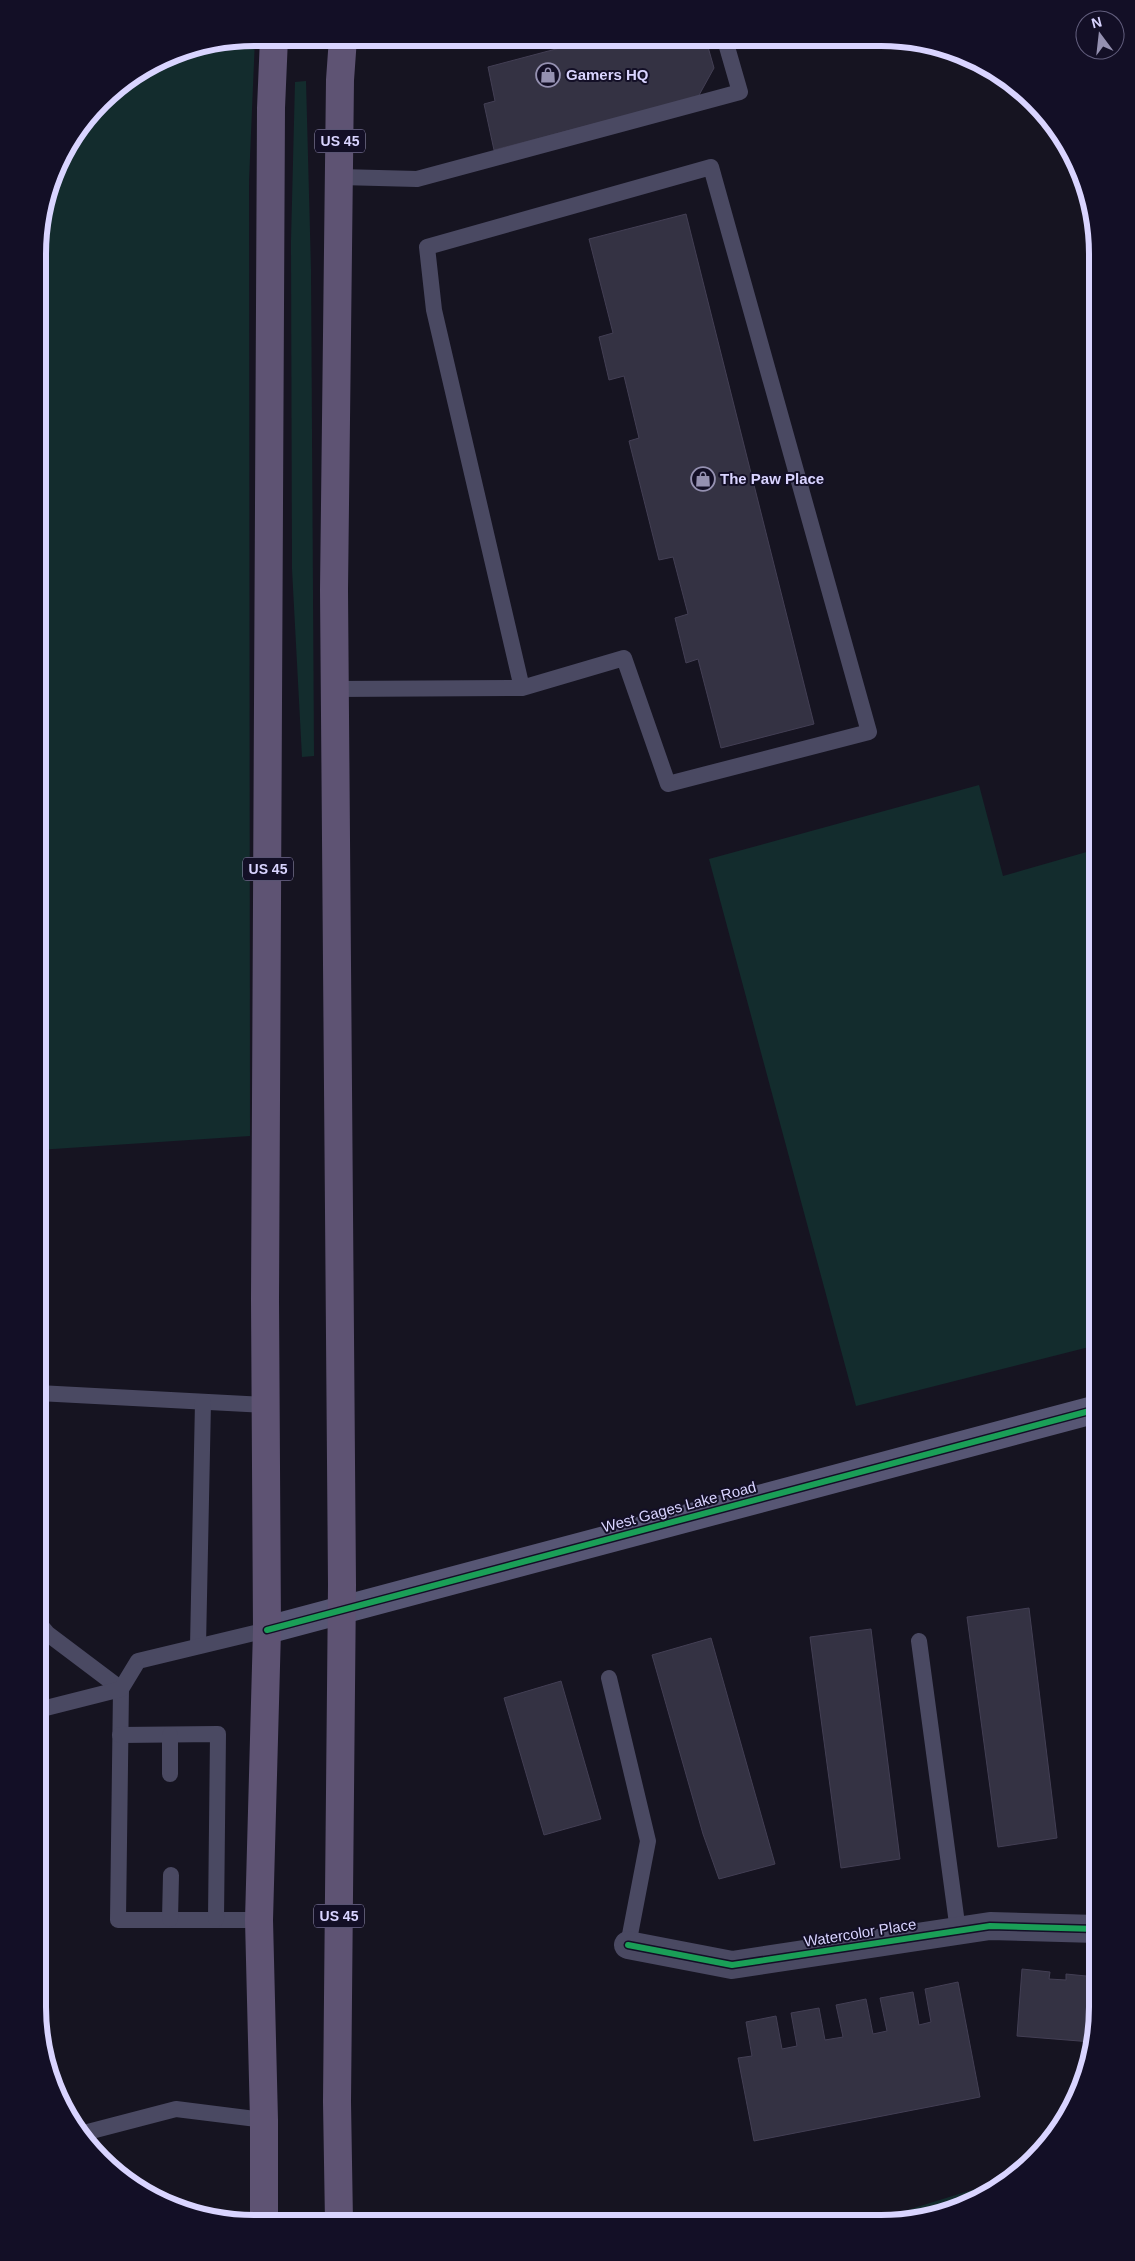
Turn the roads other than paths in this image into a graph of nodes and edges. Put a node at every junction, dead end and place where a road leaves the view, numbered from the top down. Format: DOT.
graph roads {
  1 [pos="274,46"];
  2 [pos="343,46"];
  3 [pos="727,46"];
  4 [pos="340,177"];
  5 [pos="522,688"];
  6 [pos="335,689"];
  7 [pos="46,1393"];
  8 [pos="203,1402"];
  9 [pos="266,1405"];
  10 [pos="1089,1412"];
  11 [pos="341,1611"];
  12 [pos="267,1630"];
  13 [pos="46,1632"];
  14 [pos="919,1641"];
  15 [pos="198,1646"];
  16 [pos="609,1678"];
  17 [pos="120,1689"];
  18 [pos="46,1708"];
  19 [pos="120,1735"];
  20 [pos="170,1735"];
  21 [pos="170,1774"];
  22 [pos="171,1875"];
  23 [pos="170,1919"];
  24 [pos="216,1919"];
  25 [pos="259,1920"];
  26 [pos="1089,1929"];
  27 [pos="958,1931"];
  28 [pos="628,1944"];
  29 [pos="264,2120"];
  30 [pos="88,2132"];
  31 [pos="264,2215"];
  32 [pos="339,2215"];
  1 -- 9 [label="main road, US 45"];
  2 -- 4 [label="main road, US 45"];
  3 -- 4 [label="lane"];
  4 -- 6 [label="main road, US 45"];
  5 -- 5 [label="lane"];
  5 -- 6 [label="lane"];
  6 -- 11 [label="main road, US 45"];
  7 -- 8 [label="lane"];
  8 -- 9 [label="lane"];
  8 -- 15 [label="lane"];
  9 -- 12 [label="main road, US 45"];
  10 -- 11 [label="street, West Gages Lake Road"];
  11 -- 12 [label="street, West Gages Lake Road"];
  11 -- 32 [label="main road, US 45"];
  12 -- 15 [label="lane"];
  12 -- 25 [label="main road, US 45"];
  13 -- 17 [label="lane"];
  14 -- 27 [label="lane"];
  15 -- 17 [label="lane"];
  16 -- 28 [label="lane, Watercolor Place"];
  17 -- 18 [label="lane"];
  17 -- 19 [label="lane"];
  19 -- 20 [label="lane"];
  19 -- 23 [label="lane"];
  20 -- 21 [label="lane"];
  20 -- 24 [label="lane"];
  22 -- 23 [label="lane"];
  23 -- 24 [label="lane"];
  24 -- 25 [label="lane"];
  25 -- 29 [label="main road, US 45"];
  26 -- 27 [label="street, Watercolor Place"];
  27 -- 28 [label="street, Watercolor Place"];
  29 -- 30 [label="lane"];
  29 -- 31 [label="main road, US 45"];
}
